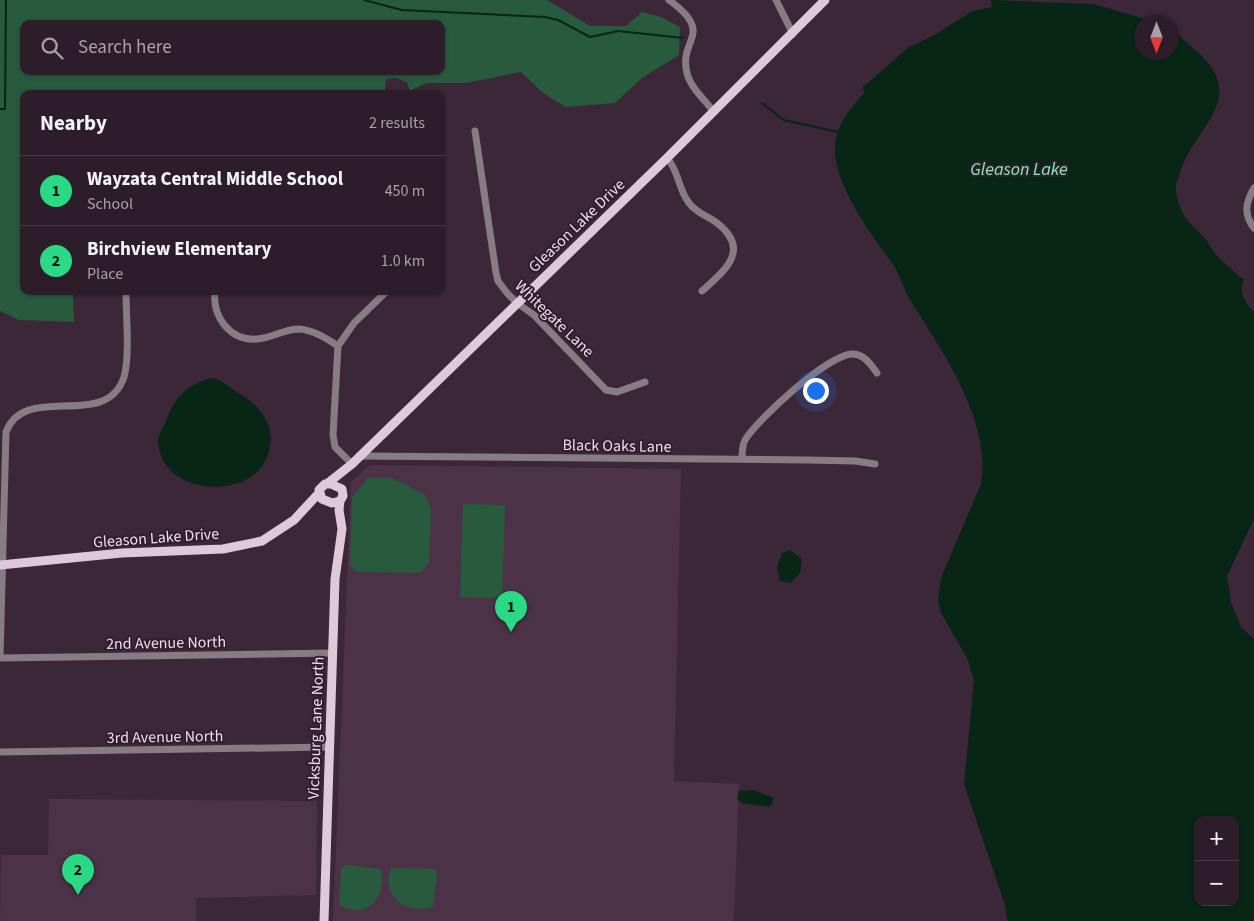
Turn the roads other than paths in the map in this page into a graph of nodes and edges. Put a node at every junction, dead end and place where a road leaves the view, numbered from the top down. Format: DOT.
graph roads {
  1 [pos="669,0"];
  2 [pos="776,0"];
  3 [pos="825,0"];
  4 [pos="793,34"];
  5 [pos="714,112"];
  6 [pos="475,131"];
  7 [pos="666,158"];
  8 [pos="1254,188"];
  9 [pos="1254,228"];
  10 [pos="702,291"];
  11 [pos="126,295"];
  12 [pos="214,295"];
  13 [pos="382,295"];
  14 [pos="517,303"];
  15 [pos="338,346"];
  16 [pos="877,373"];
  17 [pos="645,382"];
  18 [pos="3,430"];
  19 [pos="359,456"];
  20 [pos="742,459"];
  21 [pos="875,464"];
  22 [pos="349,466"];
  23 [pos="328,483"];
  24 [pos="340,487"];
  25 [pos="320,496"];
  26 [pos="336,502"];
  27 [pos="1,565"];
  28 [pos="333,653"];
  29 [pos="0,658"];
  30 [pos="330,748"];
  31 [pos="0,752"];
  32 [pos="324,921"];
  1 -- 5 [label="street"];
  2 -- 4 [label="street"];
  3 -- 4 [label="main road, Gleason Lake Drive"];
  4 -- 5 [label="main road, Gleason Lake Drive"];
  5 -- 7 [label="main road, Gleason Lake Drive"];
  6 -- 14 [label="street, Whitegate Lane"];
  7 -- 10 [label="street"];
  7 -- 14 [label="main road, Gleason Lake Drive"];
  8 -- 9 [label="street"];
  11 -- 18 [label="street"];
  12 -- 15 [label="street"];
  13 -- 15 [label="street"];
  14 -- 17 [label="street, Whitegate Lane"];
  14 -- 19 [label="main road, Gleason Lake Drive"];
  15 -- 22 [label="street"];
  16 -- 20 [label="street"];
  18 -- 27 [label="street"];
  19 -- 20 [label="street, Black Oaks Lane"];
  19 -- 22 [label="main road, Gleason Lake Drive"];
  20 -- 21 [label="street, Black Oaks Lane"];
  22 -- 23 [label="main road, Gleason Lake Drive"];
  22 -- 24 [label="main road, Gleason Lake Drive"];
  23 -- 24 [label="main road"];
  23 -- 25 [label="main road"];
  24 -- 26 [label="main road"];
  25 -- 26 [label="main road"];
  25 -- 27 [label="main road, Gleason Lake Drive"];
  26 -- 28 [label="main road, Vicksburg Lane North"];
  27 -- 29 [label="street"];
  28 -- 29 [label="street, 2nd Avenue North"];
  28 -- 30 [label="main road, Vicksburg Lane North"];
  30 -- 31 [label="street, 3rd Avenue North"];
  30 -- 32 [label="main road, Vicksburg Lane North"];
}
